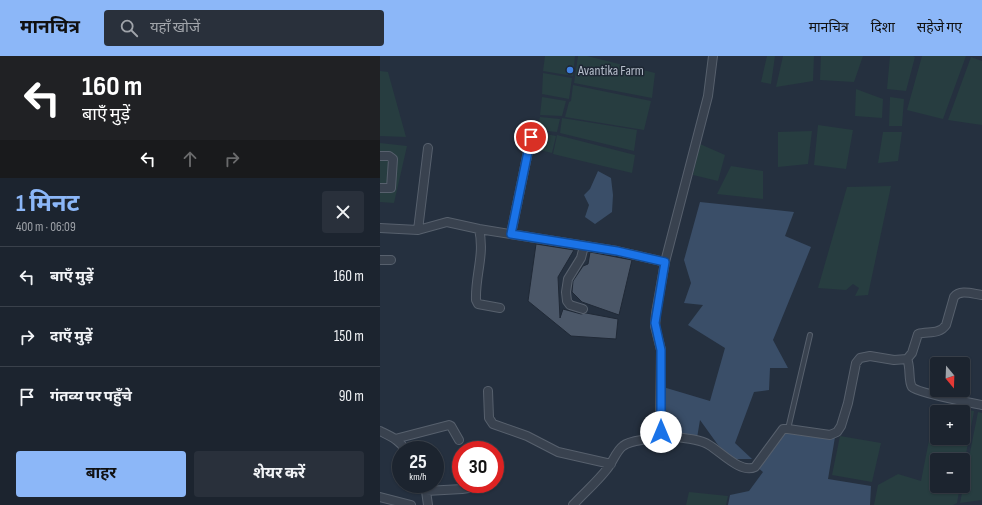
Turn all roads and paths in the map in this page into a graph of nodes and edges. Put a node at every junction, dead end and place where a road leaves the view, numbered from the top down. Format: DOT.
graph roads {
  1 [pos="713,56"];
  2 [pos="531,137"];
  3 [pos="428,148"];
  4 [pos="380,156"];
  5 [pos="380,188"];
  6 [pos="380,228"];
  7 [pos="479,229"];
  8 [pos="418,230"];
  9 [pos="511,234"];
  10 [pos="584,246"];
  11 [pos="380,260"];
  12 [pos="392,260"];
  13 [pos="665,262"];
  14 [pos="982,295"];
  15 [pos="500,308"];
  16 [pos="584,309"];
  17 [pos="810,334"];
  18 [pos="907,359"];
  19 [pos="488,390"];
  20 [pos="982,405"];
  21 [pos="788,429"];
  22 [pos="380,431"];
  23 [pos="659,435"];
  24 [pos="395,439"];
  25 [pos="458,440"];
  26 [pos="397,441"];
  27 [pos="611,464"];
  28 [pos="426,493"];
  29 [pos="380,496"];
  30 [pos="411,505"];
  31 [pos="428,505"];
  32 [pos="573,505"];
  1 -- 13 [label="street"];
  2 -- 9 [label="street"];
  3 -- 8 [label="street"];
  4 -- 5 [label="street"];
  6 -- 8 [label="street"];
  7 -- 8 [label="street"];
  7 -- 9 [label="street"];
  7 -- 15 [label="street"];
  9 -- 10 [label="street"];
  10 -- 13 [label="street"];
  10 -- 16 [label="street"];
  11 -- 12 [label="street"];
  13 -- 23 [label="street"];
  14 -- 18 [label="street"];
  17 -- 21 [label="lane"];
  18 -- 20 [label="street"];
  18 -- 21 [label="street"];
  19 -- 27 [label="street"];
  21 -- 23 [label="street"];
  22 -- 24 [label="street"];
  23 -- 27 [label="street"];
  24 -- 25 [label="street"];
  24 -- 26 [label="street"];
  27 -- 32 [label="street"];
  28 -- 31 [label="street"];
  29 -- 30 [label="street"];
}
